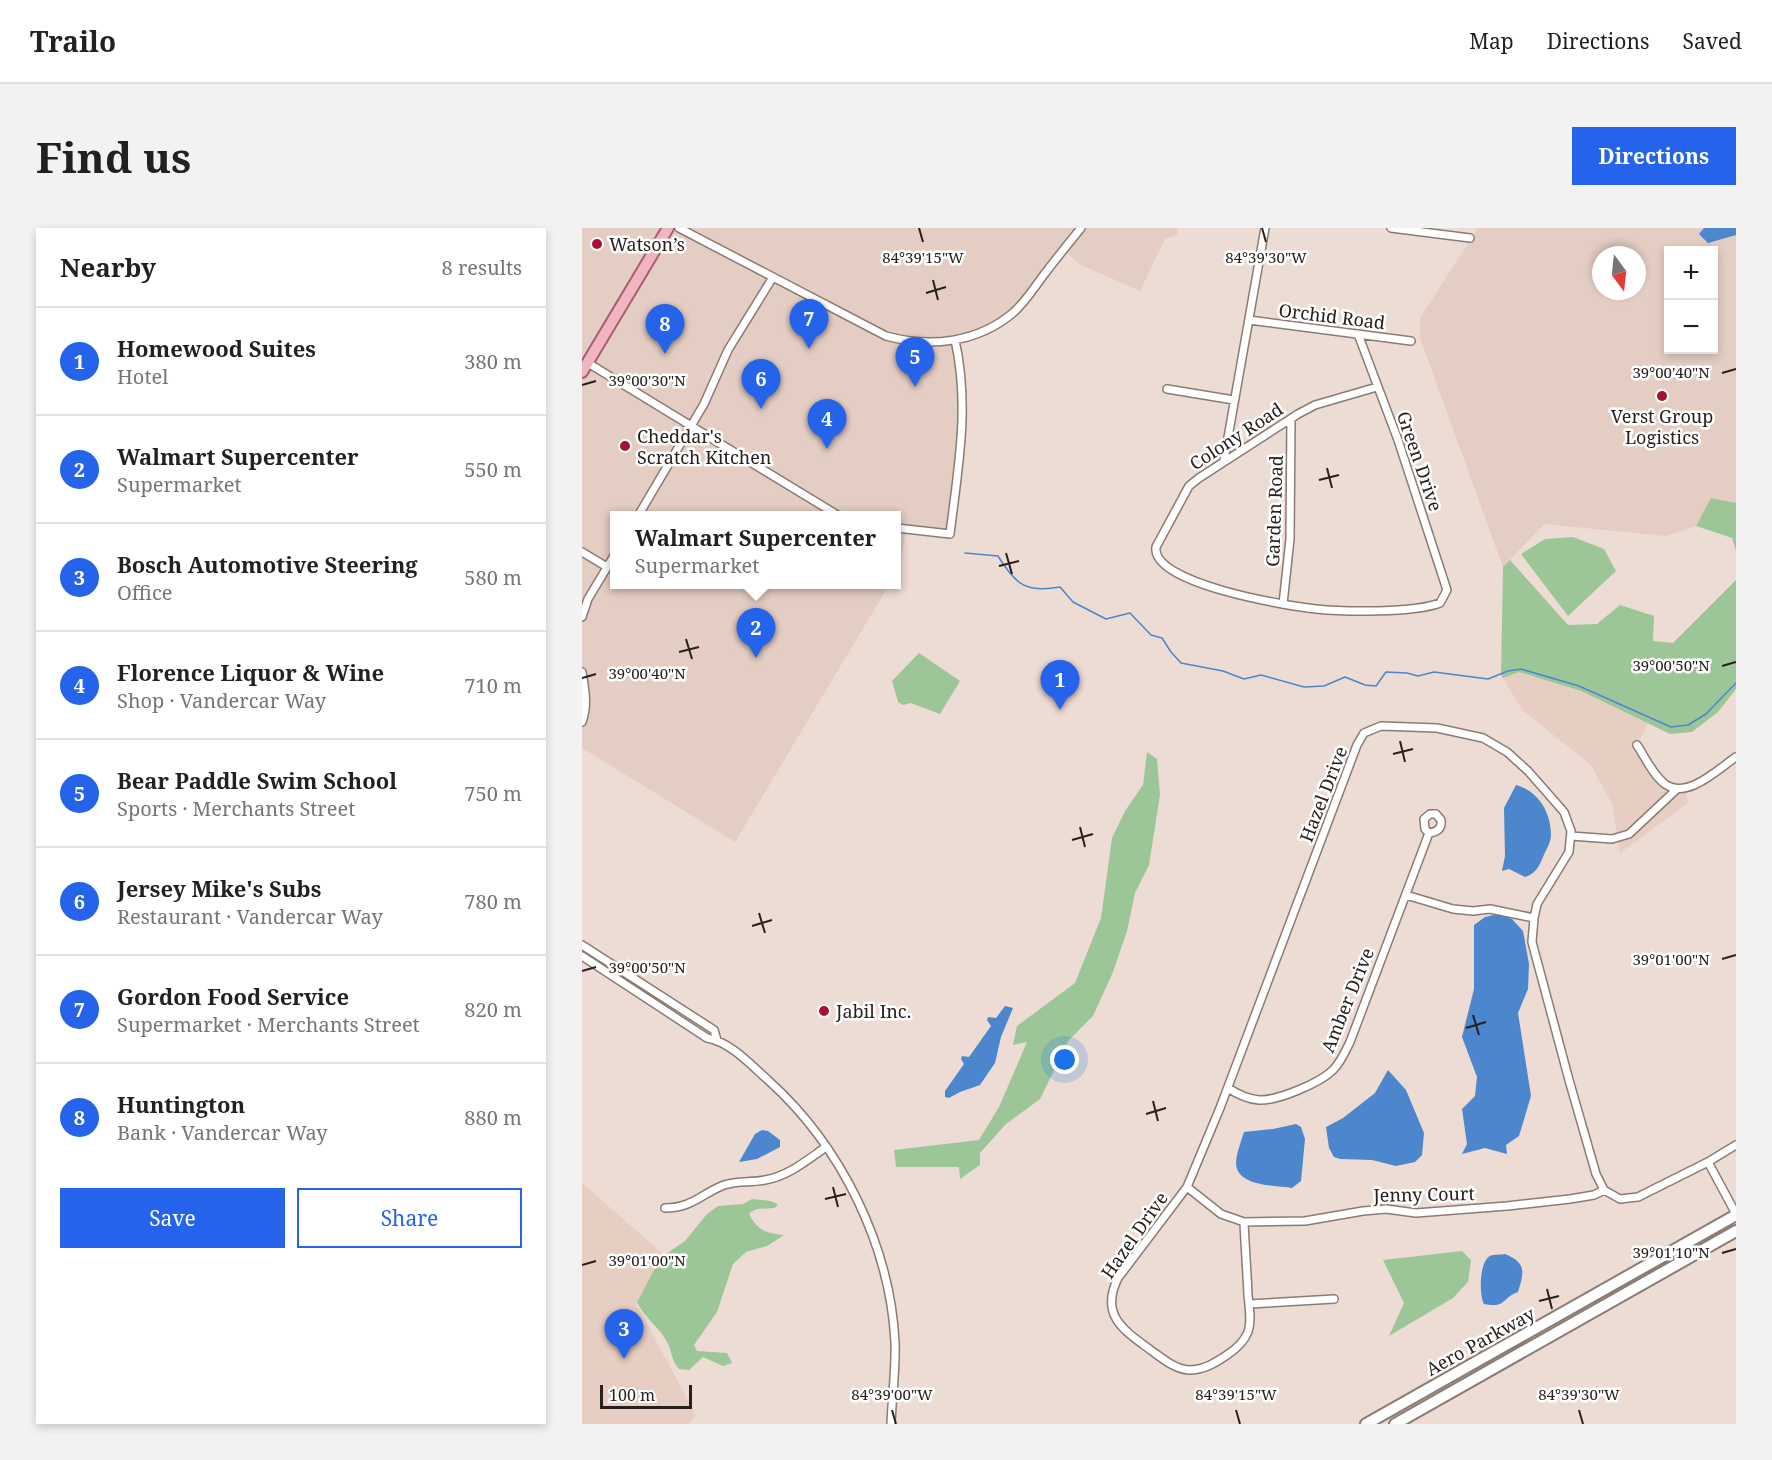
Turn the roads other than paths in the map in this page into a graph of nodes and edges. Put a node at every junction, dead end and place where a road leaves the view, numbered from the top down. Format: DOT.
graph roads {
  1 [pos="668,228"];
  2 [pos="679,228"];
  3 [pos="1081,228"];
  4 [pos="1265,228"];
  5 [pos="1391,228"];
  6 [pos="1470,238"];
  7 [pos="773,277"];
  8 [pos="1249,320"];
  9 [pos="1358,334"];
  10 [pos="955,340"];
  11 [pos="1411,341"];
  12 [pos="585,368"];
  13 [pos="1377,387"];
  14 [pos="1167,388"];
  15 [pos="1234,400"];
  16 [pos="1291,419"];
  17 [pos="691,426"];
  18 [pos="1224,460"];
  19 [pos="641,511"];
  20 [pos="831,511"];
  21 [pos="901,528"];
  22 [pos="582,552"];
  23 [pos="610,562"];
  24 [pos="607,567"];
  25 [pos="1283,604"];
  26 [pos="582,617"];
  27 [pos="582,672"];
  28 [pos="583,690"];
  29 [pos="582,722"];
  30 [pos="1637,745"];
  31 [pos="1736,757"];
  32 [pos="1677,789"];
  33 [pos="1429,833"];
  34 [pos="1571,836"];
  35 [pos="1406,895"];
  36 [pos="1534,918"];
  37 [pos="582,945"];
  38 [pos="582,956"];
  39 [pos="717,1040"];
  40 [pos="1228,1088"];
  41 [pos="1736,1145"];
  42 [pos="826,1147"];
  43 [pos="1708,1162"];
  44 [pos="1186,1187"];
  45 [pos="1604,1190"];
  46 [pos="665,1208"];
  47 [pos="1736,1215"];
  48 [pos="1244,1222"];
  49 [pos="1736,1231"];
  50 [pos="1334,1299"];
  51 [pos="1249,1304"];
  52 [pos="891,1424"];
  53 [pos="1366,1424"];
  54 [pos="1395,1424"];
  1 -- 12 [label="main road"];
  2 -- 7 [label="street"];
  3 -- 10 [label="street"];
  4 -- 8 [label="street"];
  5 -- 6 [label="street"];
  7 -- 10 [label="street"];
  7 -- 17 [label="street"];
  8 -- 9 [label="street, Orchid Road"];
  8 -- 15 [label="street"];
  9 -- 11 [label="street, Orchid Road"];
  9 -- 13 [label="street, Green Drive"];
  10 -- 21 [label="street"];
  12 -- 17 [label="street"];
  13 -- 16 [label="street, Colony Road"];
  13 -- 25 [label="street, Green Drive"];
  14 -- 15 [label="street"];
  15 -- 18 [label="street"];
  16 -- 18 [label="street, Colony Road"];
  16 -- 25 [label="street, Garden Road"];
  17 -- 19 [label="street"];
  17 -- 20 [label="street"];
  18 -- 25 [label="street, Colony Road"];
  22 -- 24 [label="street"];
  23 -- 24 [label="street"];
  24 -- 26 [label="street"];
  27 -- 28 [label="street"];
  28 -- 29 [label="street"];
  30 -- 32 [label="street"];
  31 -- 32 [label="street"];
  32 -- 34 [label="street"];
  33 -- 35 [label="street, Amber Drive"];
  34 -- 36 [label="street"];
  34 -- 40 [label="street, Hazel Drive"];
  35 -- 36 [label="street"];
  35 -- 40 [label="street, Amber Drive"];
  36 -- 45 [label="street"];
  37 -- 39 [label="street"];
  38 -- 39 [label="street"];
  39 -- 42 [label="street"];
  40 -- 44 [label="street, Hazel Drive"];
  41 -- 43 [label="street"];
  42 -- 46 [label="street"];
  42 -- 52 [label="street"];
  43 -- 45 [label="street"];
  43 -- 47 [label="street"];
  44 -- 48 [label="street, Hazel Drive"];
  44 -- 51 [label="street, Hazel Drive"];
  45 -- 48 [label="street, Jenny Court"];
  47 -- 53 [label="main road, Aero Parkway"];
  48 -- 51 [label="street, Hazel Drive"];
  49 -- 54 [label="main road, Aero Parkway"];
  50 -- 51 [label="street"];
}
